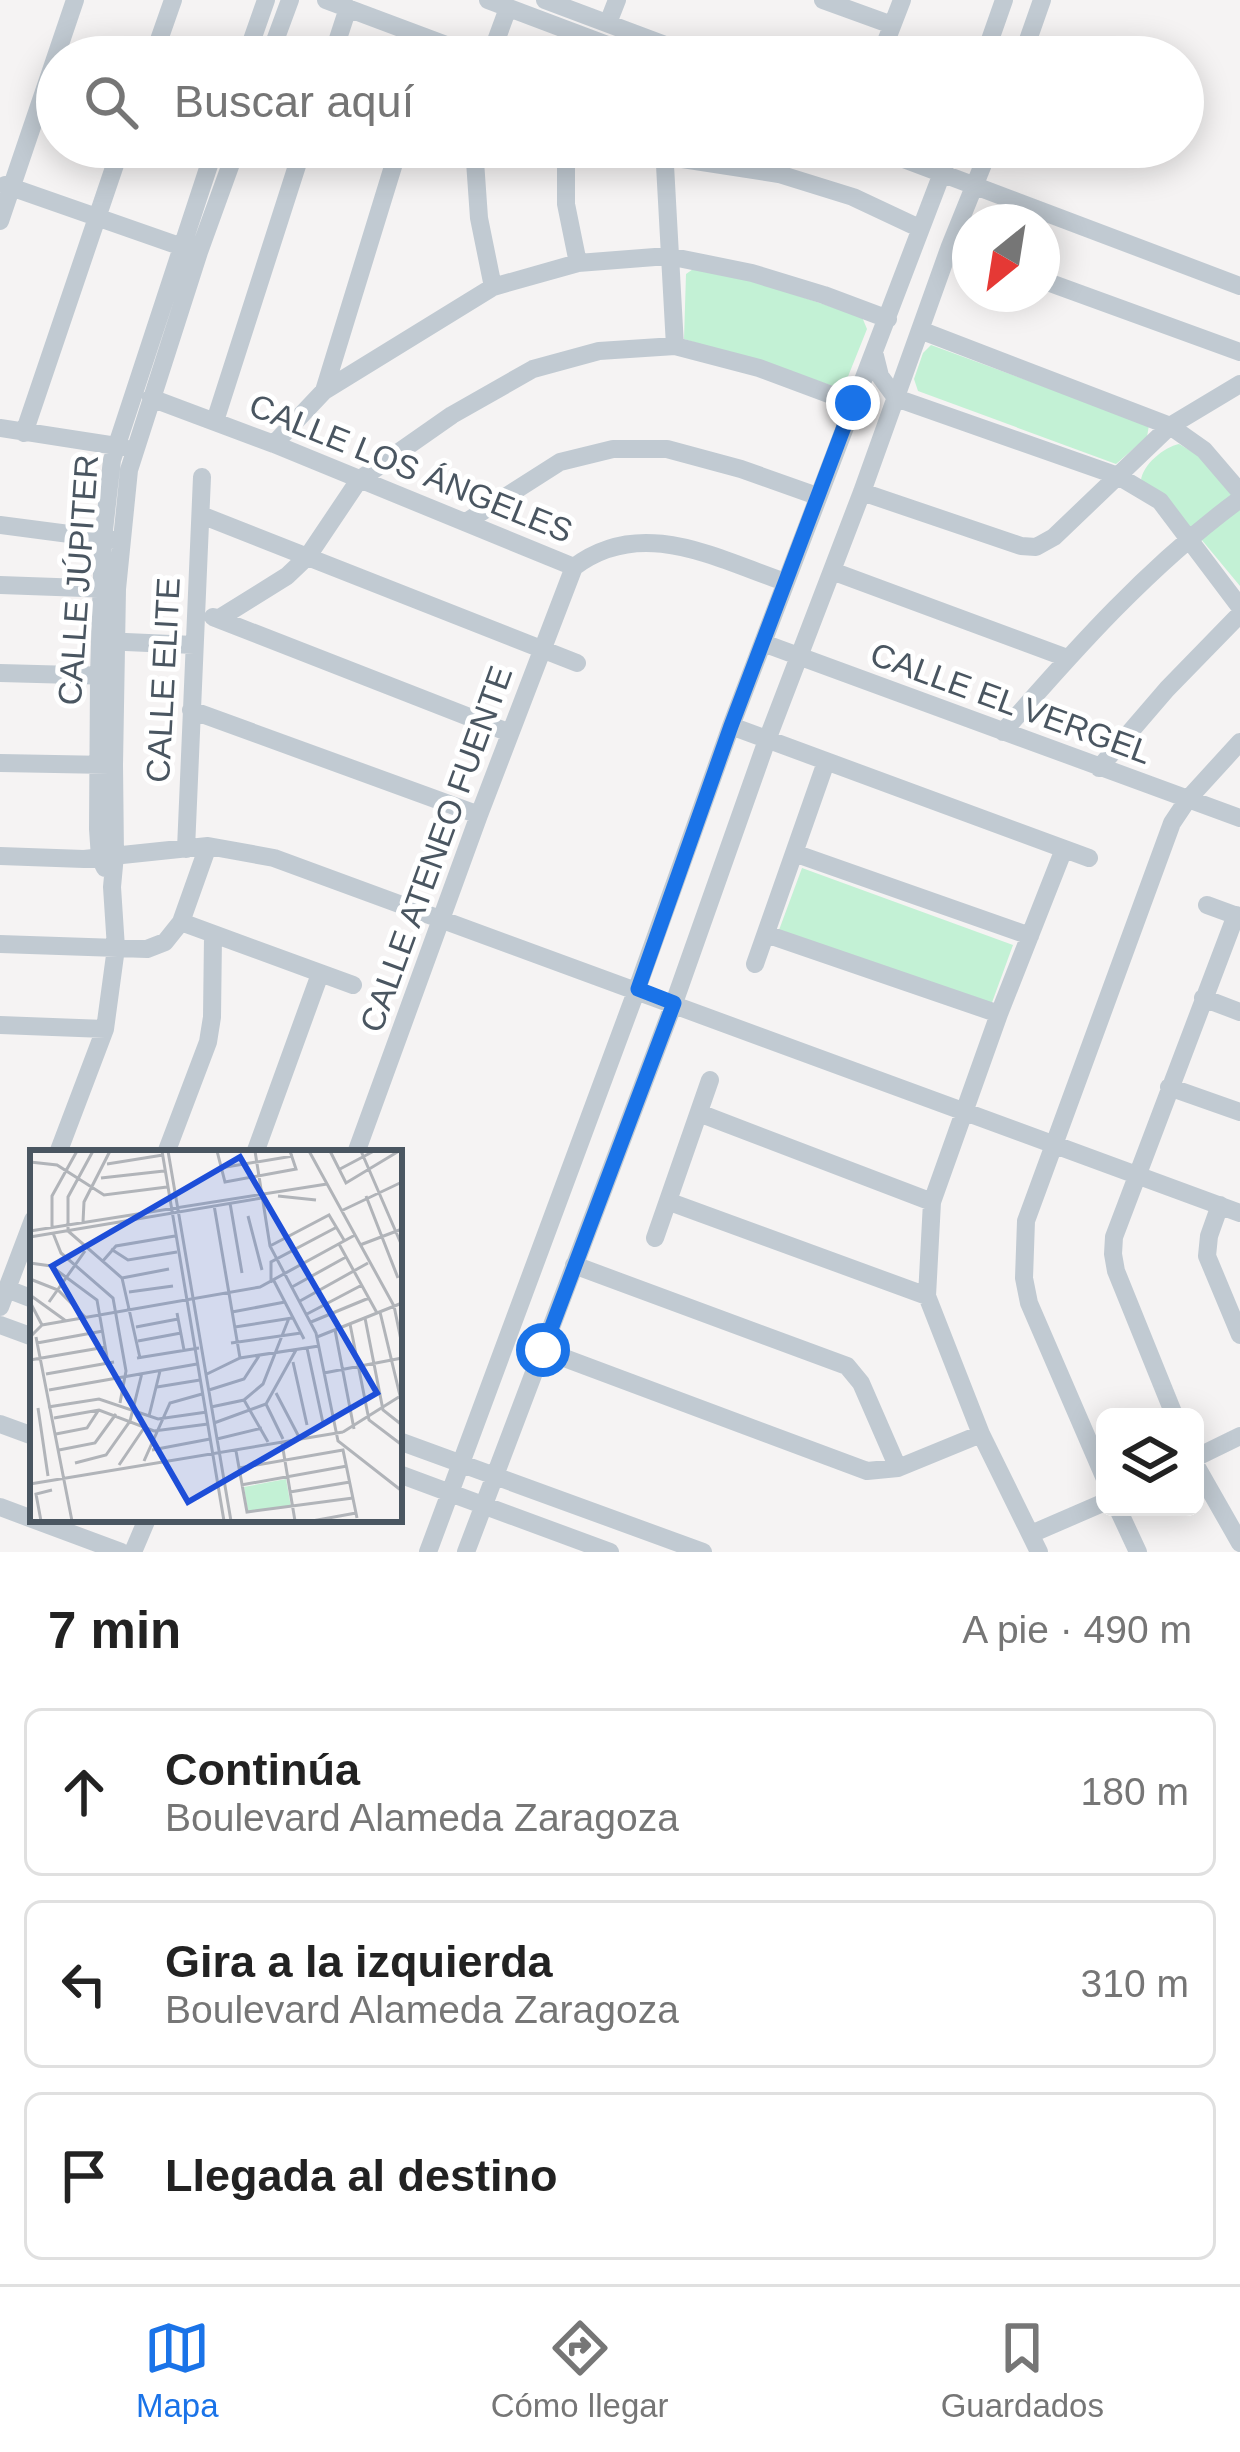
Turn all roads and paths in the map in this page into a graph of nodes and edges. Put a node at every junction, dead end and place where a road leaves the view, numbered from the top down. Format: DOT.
graph roads {
  1 [pos="75,0"];
  2 [pos="172,0"];
  3 [pos="266,0"];
  4 [pos="290,0"];
  5 [pos="326,0"];
  6 [pos="488,0"];
  7 [pos="545,0"];
  8 [pos="617,0"];
  9 [pos="823,0"];
  10 [pos="902,0"];
  11 [pos="1004,0"];
  12 [pos="1042,0"];
  13 [pos="348,8"];
  14 [pos="508,8"];
  15 [pos="608,23"];
  16 [pos="892,26"];
  17 [pos="62,36"];
  18 [pos="160,36"];
  19 [pos="253,36"];
  20 [pos="277,36"];
  21 [pos="339,36"];
  22 [pos="405,36"];
  23 [pos="498,36"];
  24 [pos="565,36"];
  25 [pos="642,36"];
  26 [pos="888,36"];
  27 [pos="991,36"];
  28 [pos="1029,36"];
  29 [pos="36,105"];
  30 [pos="115,168"];
  31 [pos="210,168"];
  32 [pos="227,168"];
  33 [pos="296,168"];
  34 [pos="393,168"];
  35 [pos="475,168"];
  36 [pos="566,168"];
  37 [pos="665,168"];
  38 [pos="748,168"];
  39 [pos="926,168"];
  40 [pos="943,168"];
  41 [pos="962,168"];
  42 [pos="983,168"];
  43 [pos="941,174"];
  44 [pos="6,185"];
  45 [pos="976,188"];
  46 [pos="97,218"];
  47 [pos="0,221"];
  48 [pos="919,228"];
  49 [pos="950,246"];
  50 [pos="190,249"];
  51 [pos="668,256"];
  52 [pos="578,263"];
  53 [pos="493,286"];
  54 [pos="1240,286"];
  55 [pos="1060,287"];
  56 [pos="888,319"];
  57 [pos="920,330"];
  58 [pos="675,346"];
  59 [pos="874,352"];
  60 [pos="1240,352"];
  61 [pos="1240,384"];
  62 [pos="324,391"];
  63 [pos="151,398"];
  64 [pos="896,398"];
  65 [pos="853,403"];
  66 [pos="215,421"];
  67 [pos="1170,426"];
  68 [pos="0,428"];
  69 [pos="24,433"];
  70 [pos="274,444"];
  71 [pos="125,447"];
  72 [pos="1118,476"];
  73 [pos="202,477"];
  74 [pos="359,480"];
  75 [pos="862,492"];
  76 [pos="1240,495"];
  77 [pos="818,496"];
  78 [pos="201,515"];
  79 [pos="466,522"];
  80 [pos="0,525"];
  81 [pos="1188,537"];
  82 [pos="112,540"];
  83 [pos="308,556"];
  84 [pos="574,567"];
  85 [pos="832,571"];
  86 [pos="784,582"];
  87 [pos="0,585"];
  88 [pos="109,589"];
  89 [pos="1240,611"];
  90 [pos="196,612"];
  91 [pos="218,619"];
  92 [pos="108,641"];
  93 [pos="763,643"];
  94 [pos="194,646"];
  95 [pos="542,651"];
  96 [pos="799,656"];
  97 [pos="1067,658"];
  98 [pos="577,663"];
  99 [pos="0,674"];
  100 [pos="107,676"];
  101 [pos="191,710"];
  102 [pos="731,726"];
  103 [pos="1003,732"];
  104 [pos="510,734"];
  105 [pos="767,740"];
  106 [pos="1240,742"];
  107 [pos="826,762"];
  108 [pos="0,763"];
  109 [pos="106,766"];
  110 [pos="1099,768"];
  111 [pos="1188,800"];
  112 [pos="479,815"];
  113 [pos="1240,818"];
  114 [pos="208,847"];
  115 [pos="186,849"];
  116 [pos="1064,849"];
  117 [pos="794,853"];
  118 [pos="0,856"];
  119 [pos="108,856"];
  120 [pos="1089,858"];
  121 [pos="1207,905"];
  122 [pos="1238,916"];
  123 [pos="441,918"];
  124 [pos="181,922"];
  125 [pos="766,934"];
  126 [pos="213,936"];
  127 [pos="1030,936"];
  128 [pos="0,944"];
  129 [pos="116,948"];
  130 [pos="755,964"];
  131 [pos="320,974"];
  132 [pos="353,985"];
  133 [pos="638,989"];
  134 [pos="1203,998"];
  135 [pos="674,1003"];
  136 [pos="1240,1012"];
  137 [pos="999,1014"];
  138 [pos="0,1025"];
  139 [pos="105,1030"];
  140 [pos="710,1080"];
  141 [pos="1169,1087"];
  142 [pos="966,1111"];
  143 [pos="1240,1112"];
  144 [pos="699,1113"];
  145 [pos="1055,1144"];
  146 [pos="59,1150"];
  147 [pos="167,1150"];
  148 [pos="256,1150"];
  149 [pos="357,1150"];
  150 [pos="1137,1174"];
  151 [pos="670,1202"];
  152 [pos="932,1202"];
  153 [pos="1220,1205"];
  154 [pos="1240,1213"];
  155 [pos="30,1228"];
  156 [pos="655,1238"];
  157 [pos="574,1265"];
  158 [pos="927,1296"];
  159 [pos="3,1298"];
  160 [pos="0,1325"];
  161 [pos="1240,1335"];
  162 [pos="30,1336"];
  163 [pos="543,1350"];
  164 [pos="1171,1408"];
  165 [pos="0,1424"];
  166 [pos="981,1434"];
  167 [pos="30,1435"];
  168 [pos="1240,1436"];
  169 [pos="402,1442"];
  170 [pos="1204,1456"];
  171 [pos="1096,1458"];
  172 [pos="460,1464"];
  173 [pos="898,1468"];
  174 [pos="402,1475"];
  175 [pos="494,1476"];
  176 [pos="1204,1477"];
  177 [pos="450,1493"];
  178 [pos="483,1505"];
  179 [pos="0,1507"];
  180 [pos="1096,1507"];
  181 [pos="1121,1516"];
  182 [pos="30,1518"];
  183 [pos="40,1522"];
  184 [pos="146,1522"];
  185 [pos="1035,1543"];
  186 [pos="1240,1543"];
  187 [pos="121,1552"];
  188 [pos="134,1552"];
  189 [pos="428,1552"];
  190 [pos="466,1552"];
  191 [pos="610,1552"];
  192 [pos="703,1552"];
  193 [pos="1138,1552"];
  1 -- 17 [label="street"];
  2 -- 18 [label="street"];
  3 -- 19 [label="street"];
  4 -- 20 [label="street"];
  5 -- 13 [label="street"];
  6 -- 14 [label="street"];
  7 -- 15 [label="street"];
  8 -- 15 [label="street"];
  9 -- 16 [label="street"];
  10 -- 16 [label="street"];
  11 -- 27 [label="street"];
  12 -- 28 [label="street"];
  13 -- 21 [label="street"];
  13 -- 22 [label="street"];
  14 -- 23 [label="street"];
  14 -- 24 [label="street"];
  15 -- 25 [label="street"];
  16 -- 26 [label="street"];
  29 -- 44 [label="street"];
  30 -- 46 [label="street"];
  31 -- 50 [label="street, CALLE JÚPITER"];
  32 -- 50 [label="street, CALLE JÚPITER"];
  33 -- 66 [label="street"];
  34 -- 62 [label="street"];
  35 -- 53 [label="street"];
  36 -- 52 [label="street"];
  37 -- 51 [label="street"];
  38 -- 48 [label="street"];
  39 -- 43 [label="street"];
  40 -- 43 [label="street"];
  41 -- 45 [label="street"];
  42 -- 45 [label="street"];
  43 -- 45 [label="street"];
  43 -- 48 [label="street"];
  44 -- 46 [label="street"];
  44 -- 47 [label="street"];
  45 -- 49 [label="street"];
  45 -- 54 [label="street"];
  46 -- 50 [label="street"];
  46 -- 69 [label="street"];
  48 -- 56 [label="street"];
  49 -- 57 [label="street"];
  50 -- 63 [label="street, CALLE JÚPITER"];
  50 -- 71 [label="street, CALLE JÚPITER"];
  51 -- 52 [label="street"];
  51 -- 56 [label="street"];
  51 -- 58 [label="street"];
  52 -- 53 [label="street"];
  53 -- 62 [label="street"];
  55 -- 60 [label="street"];
  56 -- 59 [label="street"];
  57 -- 64 [label="street"];
  57 -- 67 [label="street"];
  58 -- 65 [label="street"];
  58 -- 74 [label="street"];
  59 -- 64 [label="street"];
  59 -- 65 [label="street"];
  61 -- 67 [label="street"];
  62 -- 70 [label="street"];
  63 -- 66 [label="street, CALLE LOS ÁNGELES"];
  63 -- 71 [label="street, CALLE JÚPITER"];
  64 -- 72 [label="street"];
  64 -- 75 [label="street"];
  65 -- 77 [label="street"];
  66 -- 70 [label="street, CALLE LOS ÁNGELES"];
  67 -- 72 [label="street"];
  67 -- 76 [label="street"];
  68 -- 69 [label="street"];
  69 -- 71 [label="street"];
  70 -- 74 [label="street, CALLE LOS ÁNGELES"];
  71 -- 82 [label="street, CALLE JÚPITER"];
  72 -- 75 [label="street"];
  72 -- 81 [label="street"];
  73 -- 78 [label="street, CALLE ELITE"];
  74 -- 79 [label="street, CALLE LOS ÁNGELES"];
  74 -- 83 [label="street"];
  75 -- 85 [label="street"];
  76 -- 81 [label="street"];
  77 -- 79 [label="street"];
  77 -- 86 [label="street"];
  78 -- 83 [label="street"];
  78 -- 90 [label="street, CALLE ELITE"];
  79 -- 84 [label="street, CALLE LOS ÁNGELES"];
  80 -- 82 [label="street"];
  81 -- 89 [label="street"];
  81 -- 97 [label="street"];
  82 -- 88 [label="street, CALLE JÚPITER"];
  83 -- 91 [label="street"];
  83 -- 95 [label="street"];
  84 -- 86 [label="street, CALLE LOS ÁNGELES"];
  84 -- 95 [label="street, CALLE ATENEO FUENTE"];
  85 -- 96 [label="street"];
  85 -- 97 [label="street"];
  86 -- 93 [label="street"];
  87 -- 88 [label="street"];
  88 -- 92 [label="street, CALLE JÚPITER"];
  89 -- 110 [label="street"];
  90 -- 91 [label="street"];
  90 -- 94 [label="street, CALLE ELITE"];
  91 -- 104 [label="street"];
  92 -- 94 [label="street"];
  92 -- 100 [label="street, CALLE JÚPITER"];
  93 -- 96 [label="street, CALLE EL VERGEL"];
  93 -- 102 [label="street"];
  94 -- 101 [label="street, CALLE ELITE"];
  95 -- 98 [label="street"];
  95 -- 104 [label="street, CALLE ATENEO FUENTE"];
  96 -- 103 [label="street, CALLE EL VERGEL"];
  96 -- 105 [label="street"];
  97 -- 103 [label="street"];
  99 -- 100 [label="street"];
  100 -- 109 [label="street, CALLE JÚPITER"];
  101 -- 112 [label="street"];
  101 -- 115 [label="street, CALLE ELITE"];
  102 -- 105 [label="street"];
  102 -- 133 [label="street"];
  103 -- 110 [label="street, CALLE EL VERGEL"];
  104 -- 112 [label="street, CALLE ATENEO FUENTE"];
  105 -- 107 [label="street"];
  105 -- 135 [label="street"];
  106 -- 111 [label="street"];
  107 -- 116 [label="street"];
  107 -- 117 [label="street"];
  108 -- 109 [label="street"];
  109 -- 119 [label="street, CALLE JÚPITER"];
  110 -- 111 [label="street, CALLE EL VERGEL"];
  111 -- 113 [label="street, CALLE EL VERGEL"];
  111 -- 145 [label="street"];
  112 -- 123 [label="street, CALLE ATENEO FUENTE"];
  114 -- 115 [label="street"];
  114 -- 123 [label="street"];
  114 -- 124 [label="street"];
  115 -- 119 [label="street"];
  116 -- 120 [label="street"];
  116 -- 127 [label="street"];
  117 -- 125 [label="street"];
  117 -- 127 [label="street"];
  118 -- 119 [label="street"];
  119 -- 129 [label="street, CALLE JÚPITER"];
  121 -- 122 [label="street"];
  122 -- 134 [label="street"];
  123 -- 133 [label="street"];
  123 -- 149 [label="street, CALLE ATENEO FUENTE"];
  124 -- 126 [label="street"];
  124 -- 129 [label="street"];
  125 -- 130 [label="street"];
  125 -- 137 [label="street"];
  126 -- 131 [label="street"];
  126 -- 147 [label="street"];
  127 -- 137 [label="street"];
  128 -- 129 [label="street"];
  129 -- 139 [label="street, CALLE JÚPITER"];
  131 -- 132 [label="street"];
  131 -- 148 [label="street"];
  133 -- 135 [label="street"];
  133 -- 172 [label="street"];
  134 -- 136 [label="street"];
  134 -- 141 [label="street"];
  135 -- 142 [label="street"];
  135 -- 157 [label="street"];
  137 -- 142 [label="street"];
  138 -- 139 [label="street"];
  139 -- 146 [label="street, CALLE JÚPITER"];
  140 -- 144 [label="street"];
  141 -- 143 [label="street"];
  141 -- 150 [label="street"];
  142 -- 145 [label="street"];
  142 -- 152 [label="street"];
  144 -- 151 [label="street"];
  144 -- 152 [label="street"];
  145 -- 150 [label="street"];
  145 -- 171 [label="street"];
  150 -- 153 [label="street"];
  150 -- 164 [label="street"];
  151 -- 156 [label="street"];
  151 -- 158 [label="street"];
  152 -- 158 [label="street"];
  153 -- 154 [label="street"];
  153 -- 161 [label="street"];
  155 -- 159 [label="street"];
  157 -- 163 [label="street"];
  157 -- 173 [label="street"];
  158 -- 166 [label="street"];
  160 -- 162 [label="street"];
  163 -- 173 [label="street"];
  163 -- 175 [label="street"];
  165 -- 167 [label="street"];
  166 -- 173 [label="street"];
  166 -- 185 [label="street"];
  168 -- 170 [label="street"];
  169 -- 172 [label="street"];
  172 -- 175 [label="street"];
  172 -- 177 [label="street"];
  174 -- 177 [label="street"];
  175 -- 178 [label="street"];
  175 -- 192 [label="street"];
  176 -- 186 [label="street"];
  177 -- 178 [label="street"];
  177 -- 189 [label="street"];
  178 -- 190 [label="street"];
  178 -- 191 [label="street"];
  179 -- 182 [label="street"];
  180 -- 185 [label="street"];
  181 -- 193 [label="street"];
  183 -- 187 [label="street"];
  184 -- 188 [label="street"];
}
